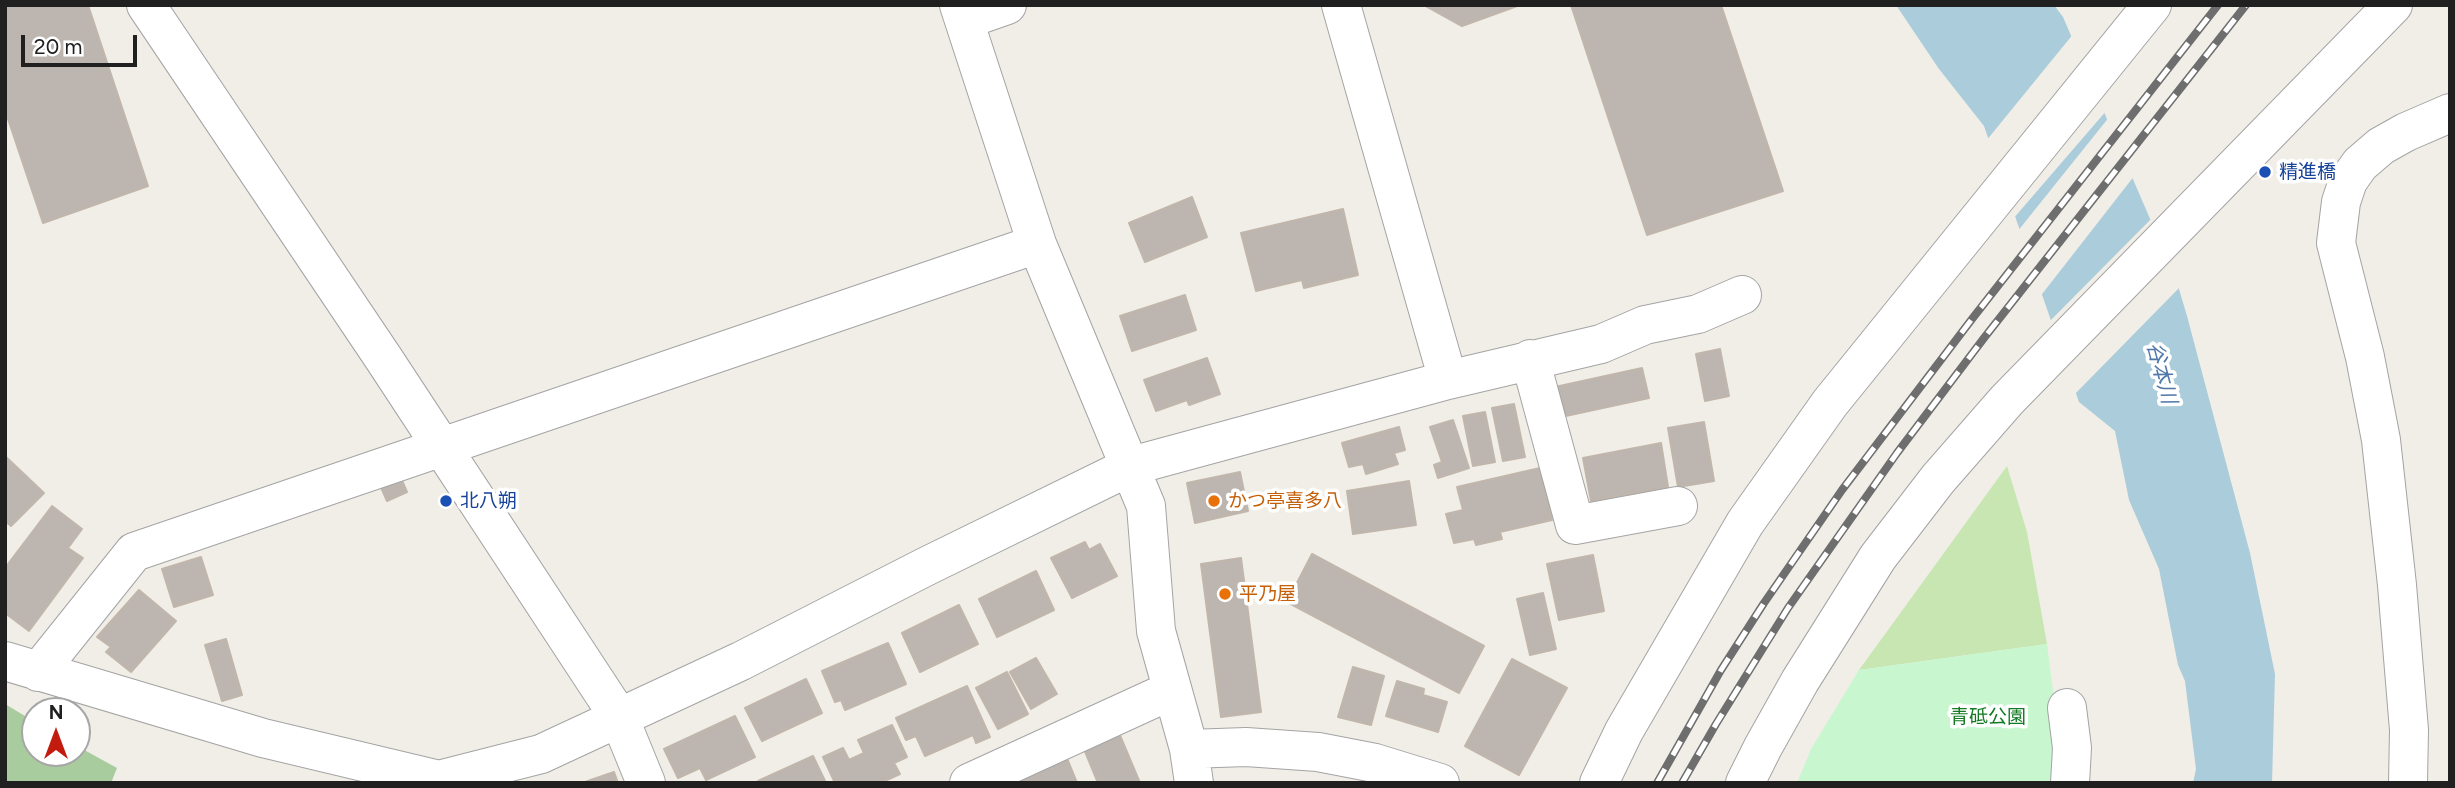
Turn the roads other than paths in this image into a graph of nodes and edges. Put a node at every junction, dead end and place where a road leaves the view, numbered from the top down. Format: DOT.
graph roads {
  1 [pos="146,5"];
  2 [pos="1007,5"];
  3 [pos="1340,5"];
  4 [pos="2152,5"];
  5 [pos="2393,5"];
  6 [pos="962,13"];
  7 [pos="2450,113"];
  8 [pos="1037,244"];
  9 [pos="1742,295"];
  10 [pos="1530,359"];
  11 [pos="1448,380"];
  12 [pos="440,446"];
  13 [pos="1131,466"];
  14 [pos="1678,506"];
  15 [pos="21,667"];
  16 [pos="1172,690"];
  17 [pos="2067,708"];
  18 [pos="619,717"];
  19 [pos="1191,766"];
  20 [pos="439,782"];
  21 [pos="646,783"];
  22 [pos="969,783"];
  23 [pos="1440,783"];
  24 [pos="1599,783"];
  25 [pos="1745,783"];
  26 [pos="2070,783"];
  27 [pos="2408,783"];
  1 -- 12 [label="street"];
  2 -- 6 [label="street"];
  3 -- 11 [label="street"];
  4 -- 24 [label="street"];
  5 -- 25 [label="street"];
  6 -- 8 [label="street"];
  7 -- 27 [label="street"];
  8 -- 12 [label="street"];
  8 -- 13 [label="street"];
  9 -- 10 [label="street"];
  10 -- 11 [label="street"];
  10 -- 14 [label="street"];
  11 -- 13 [label="street"];
  12 -- 15 [label="street"];
  12 -- 18 [label="street"];
  13 -- 16 [label="street"];
  13 -- 18 [label="street"];
  15 -- 20 [label="street"];
  16 -- 19 [label="street"];
  16 -- 22 [label="street"];
  17 -- 26 [label="street"];
  18 -- 20 [label="street"];
  18 -- 21 [label="street"];
  19 -- 23 [label="street"];
}
